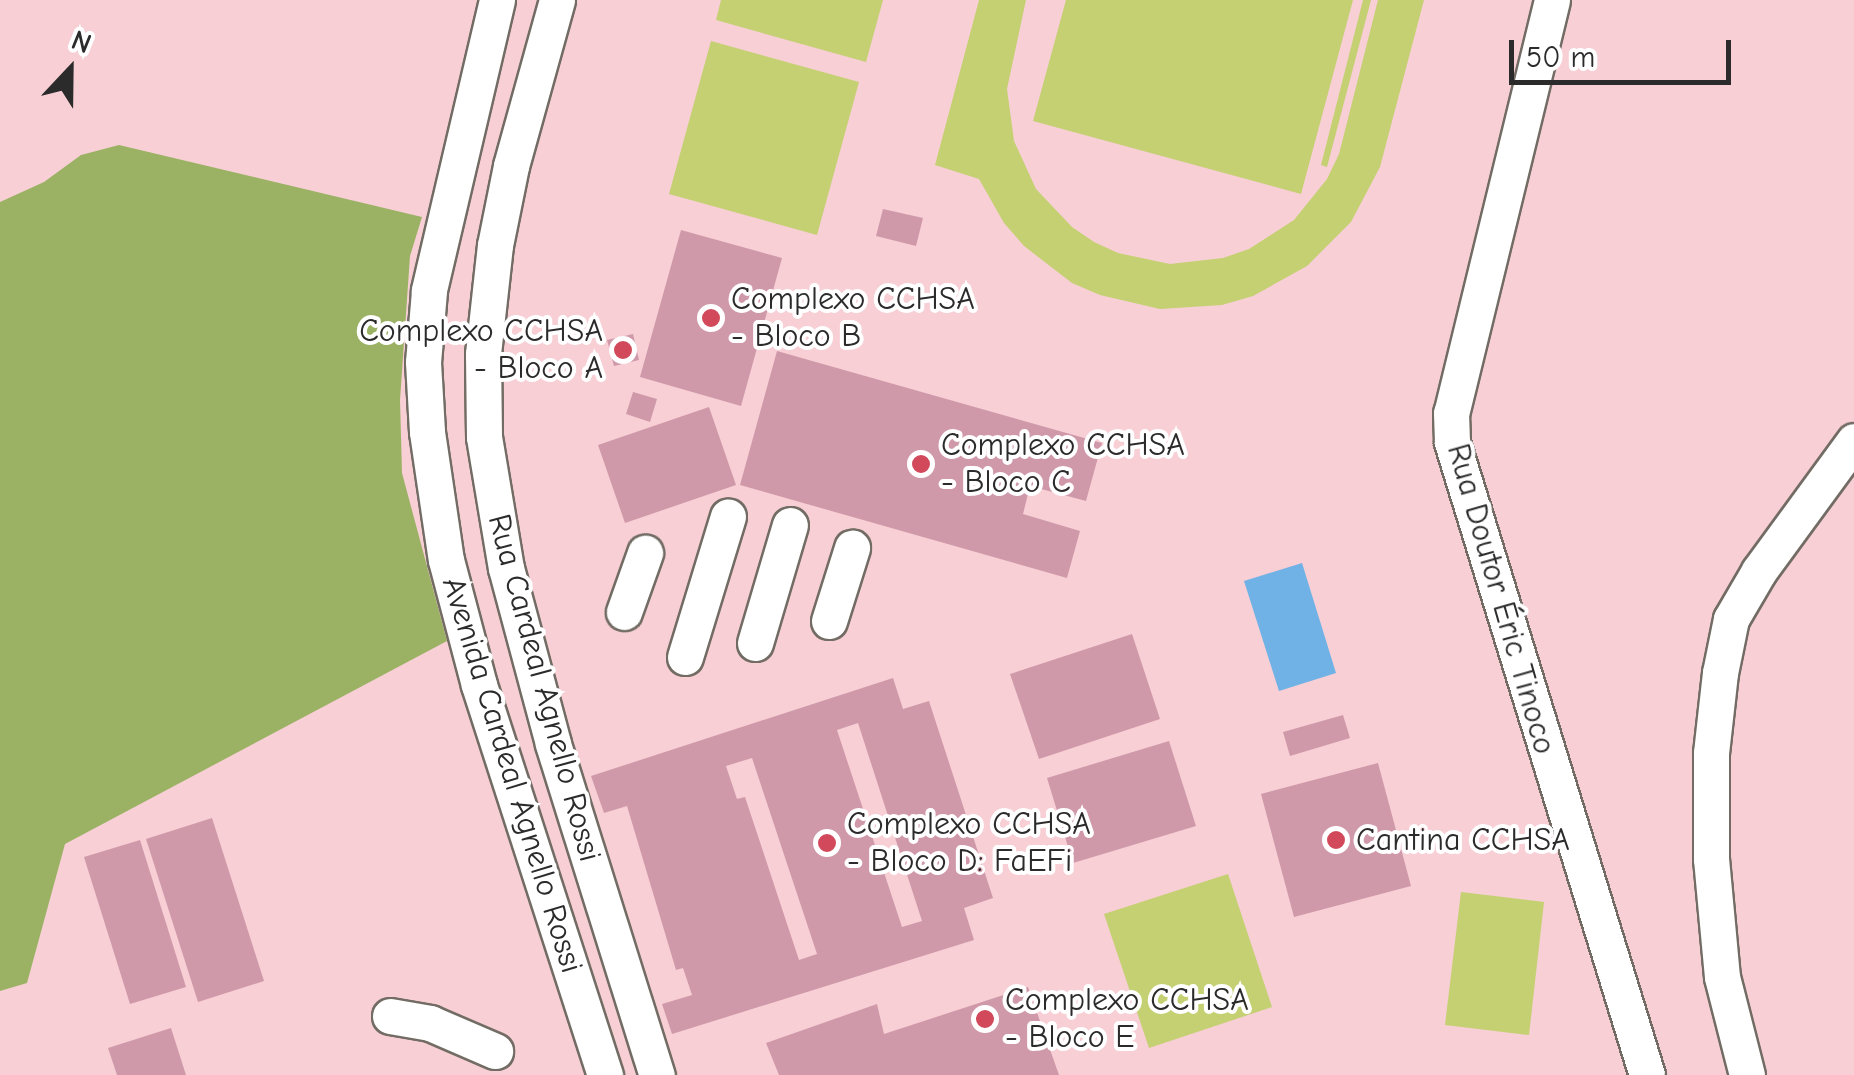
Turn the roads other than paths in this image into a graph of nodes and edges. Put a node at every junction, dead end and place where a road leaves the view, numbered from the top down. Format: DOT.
graph roads {
  1 [pos="497,0"];
  2 [pos="557,0"];
  3 [pos="1552,0"];
  4 [pos="1854,441"];
  5 [pos="728,516"];
  6 [pos="790,525"];
  7 [pos="852,548"];
  8 [pos="645,553"];
  9 [pos="624,612"];
  10 [pos="829,620"];
  11 [pos="755,643"];
  12 [pos="685,657"];
  13 [pos="390,1016"];
  14 [pos="495,1051"];
  15 [pos="604,1075"];
  16 [pos="658,1075"];
  17 [pos="1647,1075"];
  18 [pos="1747,1075"];
  1 -- 15 [label="street, Avenida Cardeal Agnello Rossi"];
  2 -- 16 [label="street, Rua Cardeal Agnello Rossi"];
  3 -- 17 [label="street, Rua Doutor Éric Tinoco"];
  4 -- 18 [label="street"];
  5 -- 12 [label="street"];
  6 -- 11 [label="street"];
  7 -- 10 [label="street"];
  8 -- 9 [label="street"];
  13 -- 14 [label="street"];
}
